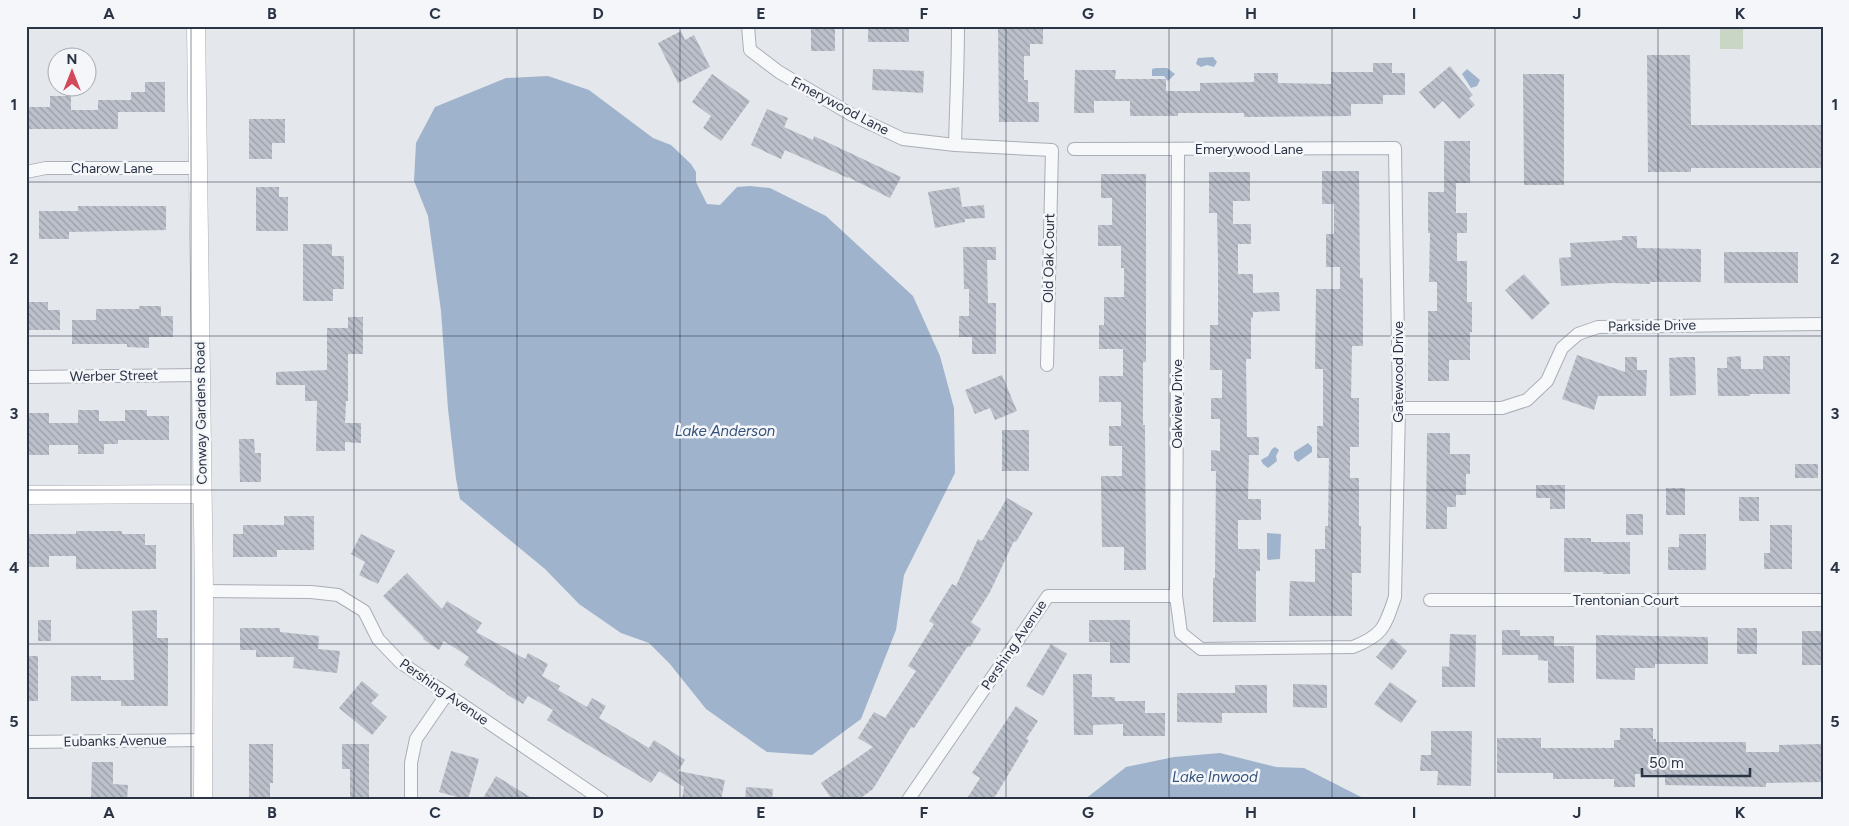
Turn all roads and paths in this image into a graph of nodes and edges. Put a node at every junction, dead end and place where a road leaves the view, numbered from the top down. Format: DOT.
graph roads {
  1 [pos="196,26"];
  2 [pos="748,26"];
  3 [pos="958,26"];
  4 [pos="955,145"];
  5 [pos="1395,148"];
  6 [pos="1074,149"];
  7 [pos="1178,149"];
  8 [pos="1052,150"];
  9 [pos="198,168"];
  10 [pos="26,172"];
  11 [pos="1823,324"];
  12 [pos="1047,366"];
  13 [pos="201,375"];
  14 [pos="26,377"];
  15 [pos="1399,408"];
  16 [pos="202,494"];
  17 [pos="26,495"];
  18 [pos="204,592"];
  19 [pos="1176,596"];
  20 [pos="1430,600"];
  21 [pos="1823,600"];
  22 [pos="1201,649"];
  23 [pos="447,694"];
  24 [pos="203,740"];
  25 [pos="26,742"];
  26 [pos="203,800"];
  27 [pos="411,800"];
  28 [pos="602,800"];
  29 [pos="908,800"];
  1 -- 9 [label="street, Conway Gardens Road"];
  2 -- 4 [label="street, Emerywood Lane"];
  3 -- 4 [label="street"];
  4 -- 8 [label="street, Emerywood Lane"];
  5 -- 7 [label="street, Emerywood Lane"];
  5 -- 15 [label="street, Gatewood Drive"];
  6 -- 7 [label="street, Emerywood Lane"];
  7 -- 19 [label="street, Oakview Drive"];
  8 -- 12 [label="street, Old Oak Court"];
  9 -- 10 [label="street, Charow Lane"];
  9 -- 13 [label="street, Conway Gardens Road"];
  11 -- 15 [label="street, Parkside Drive"];
  13 -- 14 [label="street, Werber Street"];
  13 -- 16 [label="street, Conway Gardens Road"];
  15 -- 22 [label="street, Gatewood Drive"];
  16 -- 17 [label="street"];
  16 -- 18 [label="street, Conway Gardens Road"];
  18 -- 23 [label="street, Pershing Avenue"];
  18 -- 24 [label="street, Conway Gardens Road"];
  19 -- 22 [label="street, Oakview Drive"];
  19 -- 29 [label="street, Pershing Avenue"];
  20 -- 21 [label="street, Trentonian Court"];
  23 -- 27 [label="street"];
  23 -- 28 [label="street, Pershing Avenue"];
  24 -- 25 [label="street, Eubanks Avenue"];
  24 -- 26 [label="street, Conway Gardens Road"];
}
